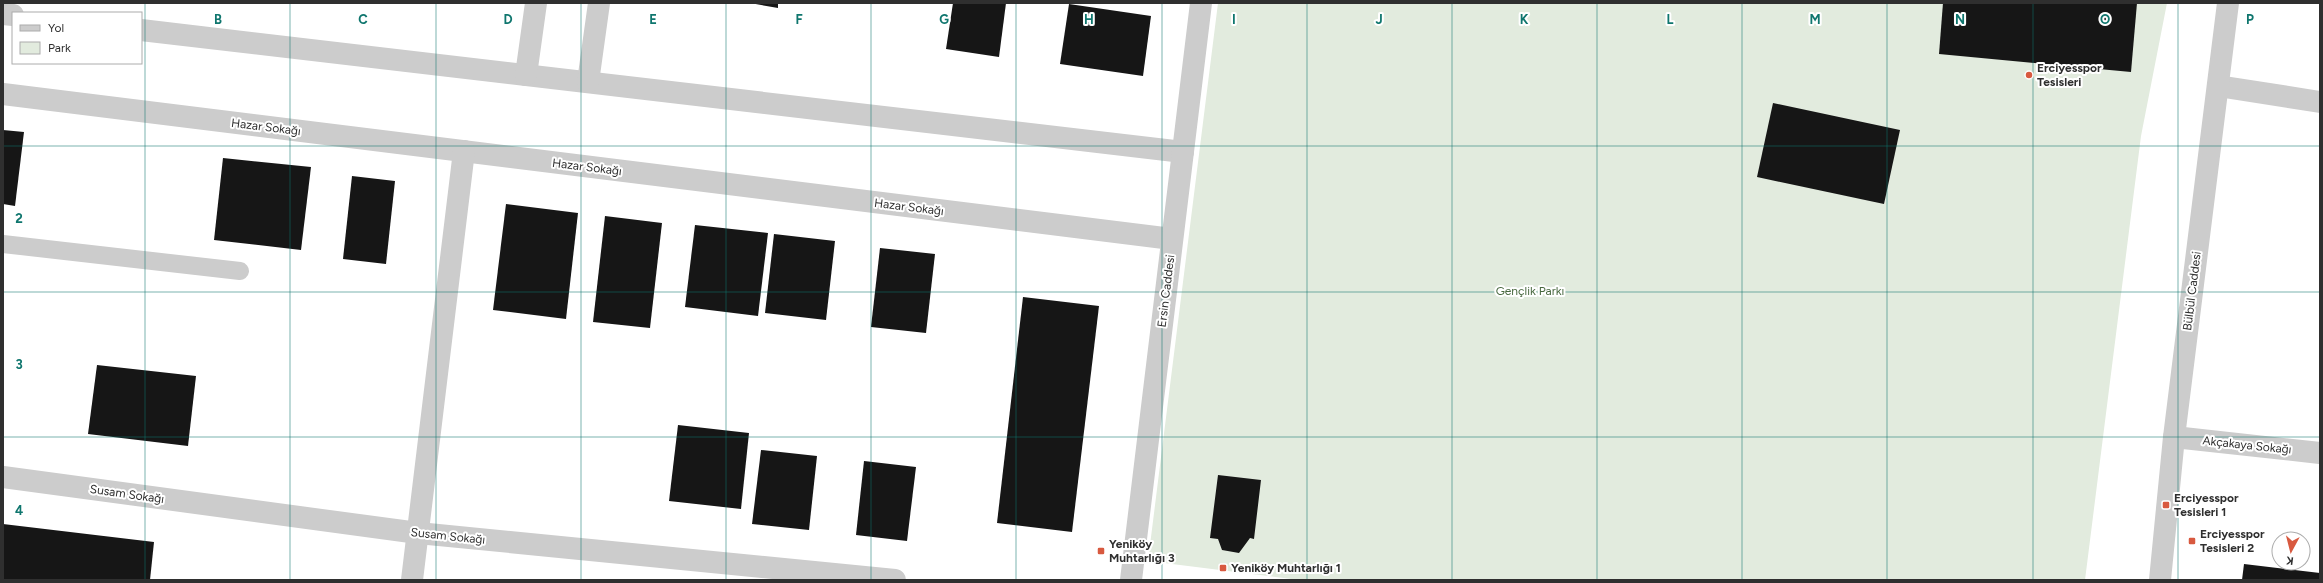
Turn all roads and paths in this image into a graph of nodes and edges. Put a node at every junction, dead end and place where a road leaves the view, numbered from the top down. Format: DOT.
graph roads {
  1 [pos="536,3"];
  2 [pos="599,3"];
  3 [pos="1201,3"];
  4 [pos="2228,3"];
  5 [pos="142,30"];
  6 [pos="526,75"];
  7 [pos="588,82"];
  8 [pos="2218,86"];
  9 [pos="3,94"];
  10 [pos="2320,102"];
  11 [pos="464,151"];
  12 [pos="1183,152"];
  13 [pos="1172,239"];
  14 [pos="3,244"];
  15 [pos="240,271"];
  16 [pos="2174,437"];
  17 [pos="2320,453"];
  18 [pos="3,477"];
  19 [pos="418,533"];
  20 [pos="412,580"];
  21 [pos="895,580"];
  22 [pos="1131,580"];
  23 [pos="2160,580"];
  1 -- 6 [label="street"];
  2 -- 7 [label="street"];
  3 -- 12 [label="street, Ersin Caddesi"];
  4 -- 8 [label="street, Bülbül Caddesi"];
  5 -- 6 [label="street"];
  6 -- 7 [label="street"];
  7 -- 12 [label="street"];
  8 -- 10 [label="street"];
  8 -- 16 [label="street, Bülbül Caddesi"];
  9 -- 11 [label="street, Hazar Sokağı"];
  11 -- 13 [label="street, Hazar Sokağı"];
  11 -- 19 [label="street"];
  12 -- 13 [label="street, Ersin Caddesi"];
  13 -- 22 [label="street, Ersin Caddesi"];
  14 -- 15 [label="lane"];
  16 -- 17 [label="street, Akçakaya Sokağı"];
  16 -- 23 [label="street, Bülbül Caddesi"];
  18 -- 19 [label="street, Susam Sokağı"];
  19 -- 20 [label="street"];
  19 -- 21 [label="street, Susam Sokağı"];
}
